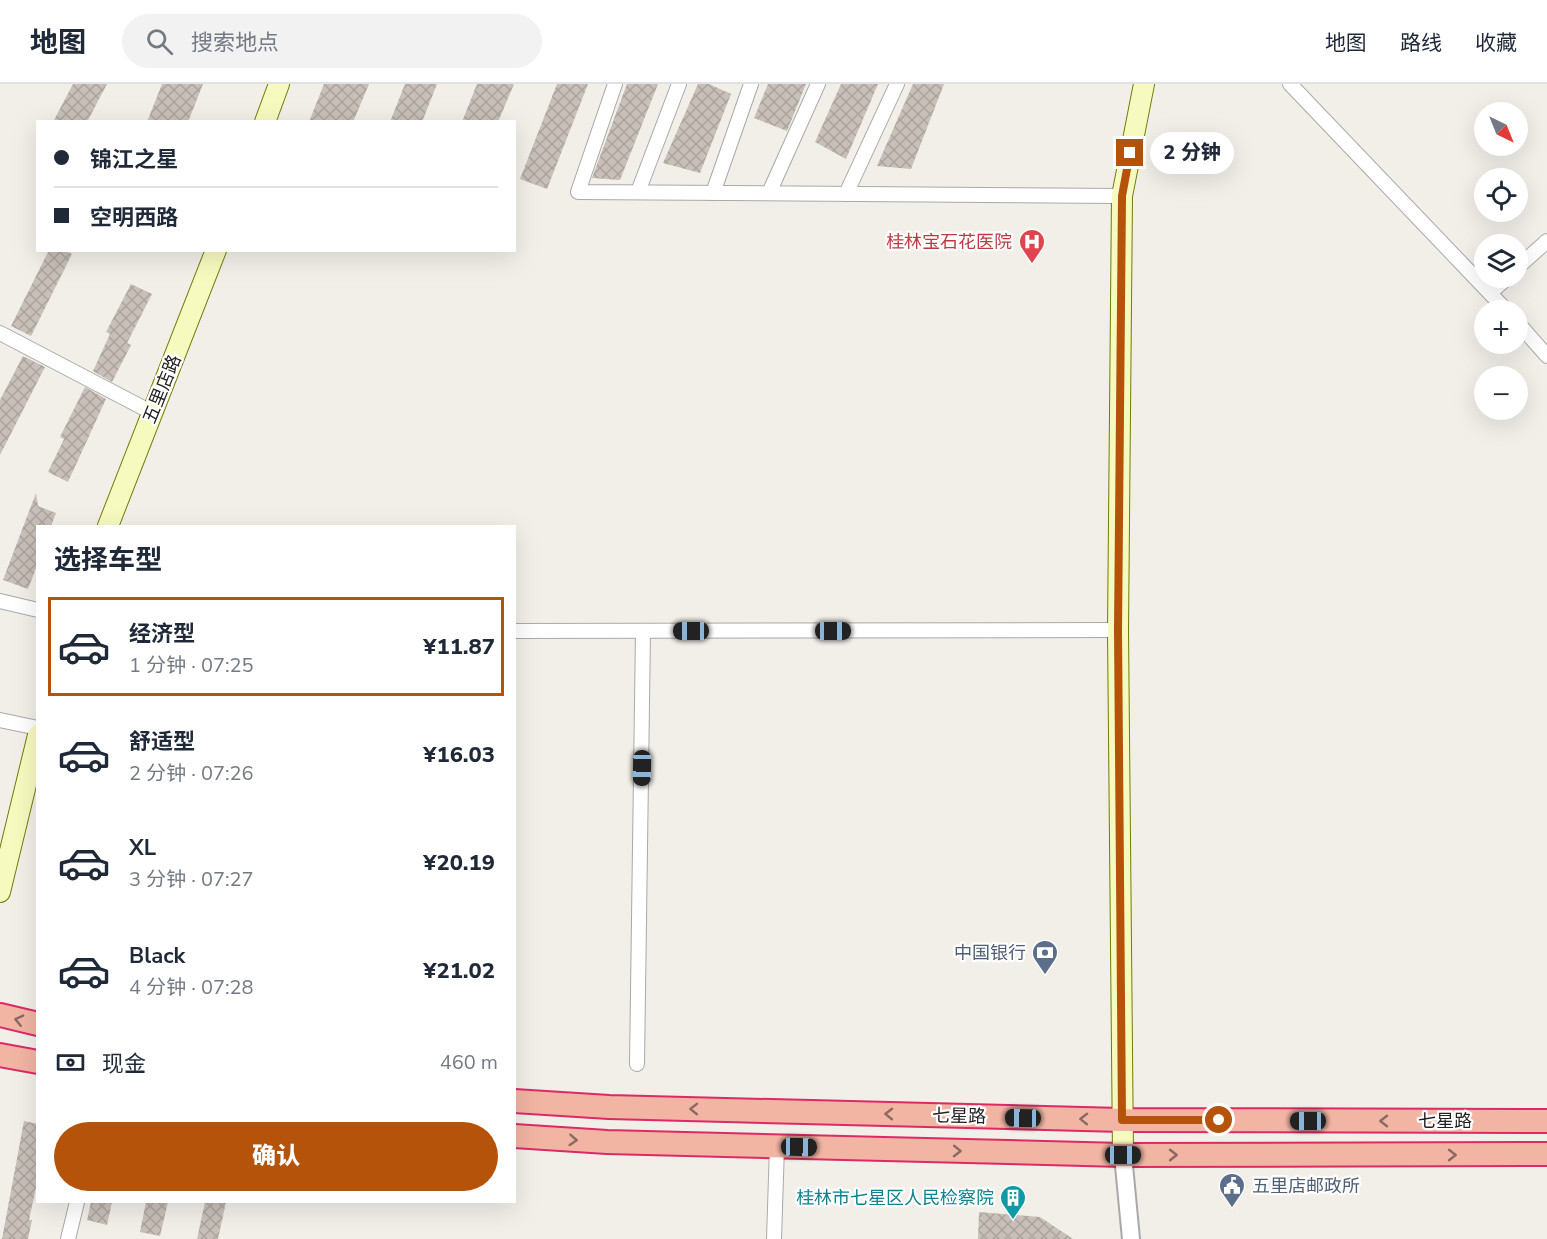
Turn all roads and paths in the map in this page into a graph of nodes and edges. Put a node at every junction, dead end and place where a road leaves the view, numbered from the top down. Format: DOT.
graph roads {
  1 [pos="279,84"];
  2 [pos="615,84"];
  3 [pos="679,84"];
  4 [pos="751,84"];
  5 [pos="818,84"];
  6 [pos="897,84"];
  7 [pos="1144,84"];
  8 [pos="1290,84"];
  9 [pos="266,120"];
  10 [pos="638,192"];
  11 [pos="713,193"];
  12 [pos="769,193"];
  13 [pos="846,194"];
  14 [pos="1122,196"];
  15 [pos="1547,241"];
  16 [pos="215,252"];
  17 [pos="1528,258"];
  18 [pos="1496,288"];
  19 [pos="1490,293"];
  20 [pos="1497,300"];
  21 [pos="0,333"];
  22 [pos="1528,334"];
  23 [pos="1547,356"];
  24 [pos="153,412"];
  25 [pos="108,525"];
  26 [pos="0,601"];
  27 [pos="36,610"];
  28 [pos="1118,630"];
  29 [pos="516,631"];
  30 [pos="643,631"];
  31 [pos="0,720"];
  32 [pos="36,728"];
  33 [pos="36,743"];
  34 [pos="0,892"];
  35 [pos="0,1015"];
  36 [pos="36,1024"];
  37 [pos="0,1055"];
  38 [pos="36,1062"];
  39 [pos="638,1064"];
  40 [pos="516,1101"];
  41 [pos="1122,1120"];
  42 [pos="1547,1121"];
  43 [pos="516,1136"];
  44 [pos="777,1146"];
  45 [pos="1547,1154"];
  46 [pos="1123,1155"];
  47 [pos="77,1203"];
  48 [pos="69,1239"];
  49 [pos="774,1239"];
  50 [pos="1131,1239"];
  1 -- 9 [label="main road"];
  2 -- 10 [label="street"];
  3 -- 10 [label="street"];
  4 -- 11 [label="street"];
  5 -- 12 [label="street"];
  6 -- 13 [label="street"];
  7 -- 14 [label="main road"];
  8 -- 19 [label="street"];
  10 -- 11 [label="street"];
  11 -- 12 [label="street"];
  12 -- 13 [label="street"];
  13 -- 14 [label="street"];
  14 -- 28 [label="main road"];
  15 -- 17 [label="street"];
  16 -- 24 [label="main road, 五里店路"];
  18 -- 19 [label="street"];
  19 -- 20 [label="street"];
  21 -- 24 [label="street"];
  22 -- 23 [label="street"];
  24 -- 25 [label="main road, 五里店路"];
  26 -- 27 [label="street"];
  28 -- 30 [label="street"];
  28 -- 41 [label="main road"];
  29 -- 30 [label="street"];
  30 -- 39 [label="street"];
  31 -- 32 [label="street"];
  33 -- 34 [label="main road"];
  36 -- 35 [label="highway, one-way"];
  37 -- 38 [label="highway"];
  41 -- 40 [label="highway, 七星路, one-way"];
  42 -- 41 [label="highway, 七星路, one-way"];
  41 -- 46 [label="main road"];
  43 -- 44 [label="highway, 七星路, one-way"];
  44 -- 46 [label="highway, 七星路, one-way"];
  44 -- 49 [label="street"];
  46 -- 45 [label="highway, 七星路, one-way"];
  46 -- 50 [label="street"];
  47 -- 48 [label="street"];
}
